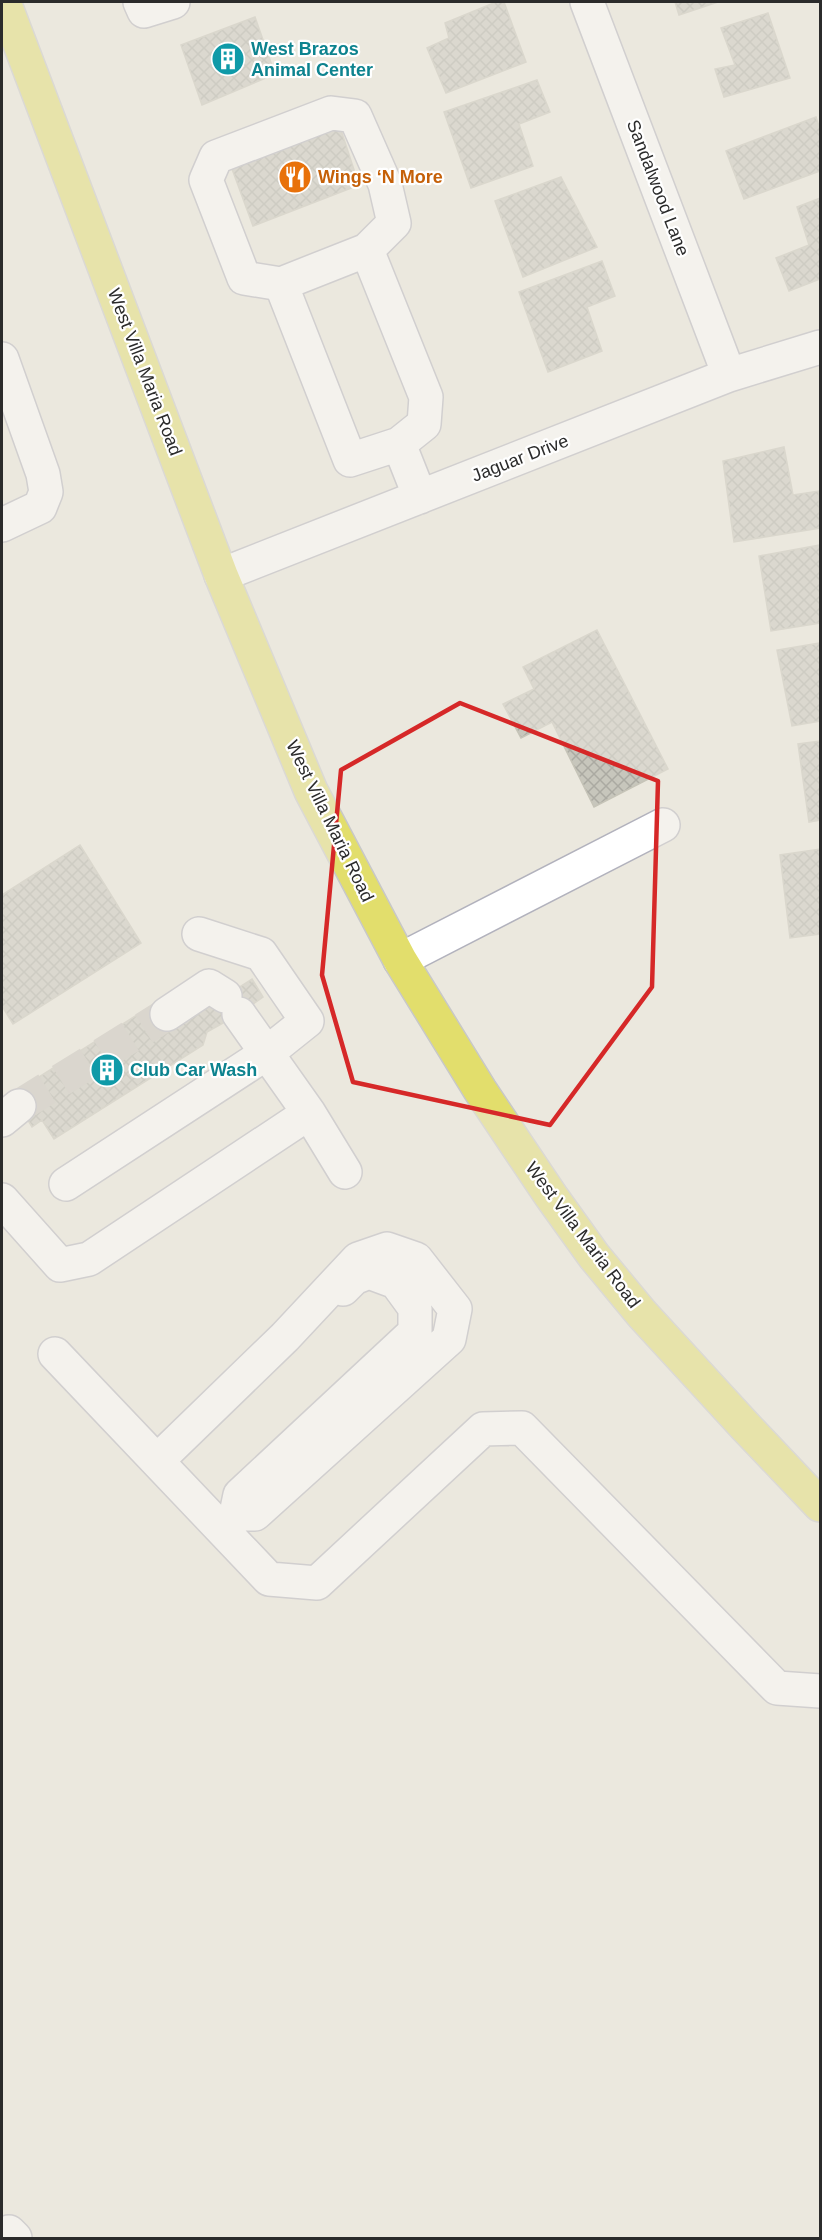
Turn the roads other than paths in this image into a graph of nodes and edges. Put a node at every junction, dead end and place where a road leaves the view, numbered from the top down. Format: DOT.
graph roads {
  1 [pos="4,2"];
  2 [pos="140,2"];
  3 [pos="173,2"];
  4 [pos="586,2"];
  5 [pos="10,41"];
  6 [pos="367,250"];
  7 [pos="281,284"];
  8 [pos="820,347"];
  9 [pos="2,358"];
  10 [pos="729,375"];
  11 [pos="399,444"];
  12 [pos="420,496"];
  13 [pos="2,525"];
  14 [pos="221,575"];
  15 [pos="663,825"];
  16 [pos="199,934"];
  17 [pos="400,960"];
  18 [pos="167,1014"];
  19 [pos="267,1053"];
  20 [pos="309,1113"];
  21 [pos="345,1172"];
  22 [pos="66,1184"];
  23 [pos="2,1200"];
  24 [pos="55,1354"];
  25 [pos="157,1461"];
  26 [pos="820,1505"];
  27 [pos="229,1521"];
  28 [pos="820,1691"];
  1 -- 5 [label="main road, West Villa Maria Road"];
  2 -- 3 [label="street"];
  4 -- 10 [label="street, Sandalwood Lane"];
  5 -- 14 [label="main road, West Villa Maria Road"];
  6 -- 7 [label="street"];
  6 -- 7 [label="street"];
  6 -- 11 [label="street"];
  7 -- 11 [label="street"];
  8 -- 10 [label="street, Jaguar Drive"];
  9 -- 13 [label="street"];
  10 -- 12 [label="street, Jaguar Drive"];
  11 -- 12 [label="street"];
  12 -- 14 [label="street, Jaguar Drive"];
  14 -- 17 [label="main road, West Villa Maria Road"];
  15 -- 17 [label="street"];
  16 -- 19 [label="street"];
  17 -- 26 [label="main road, West Villa Maria Road"];
  18 -- 19 [label="street"];
  19 -- 20 [label="street"];
  19 -- 22 [label="street"];
  20 -- 21 [label="street"];
  20 -- 23 [label="street"];
  24 -- 25 [label="street"];
  25 -- 27 [label="street"];
  25 -- 27 [label="street"];
  27 -- 28 [label="street"];
}
